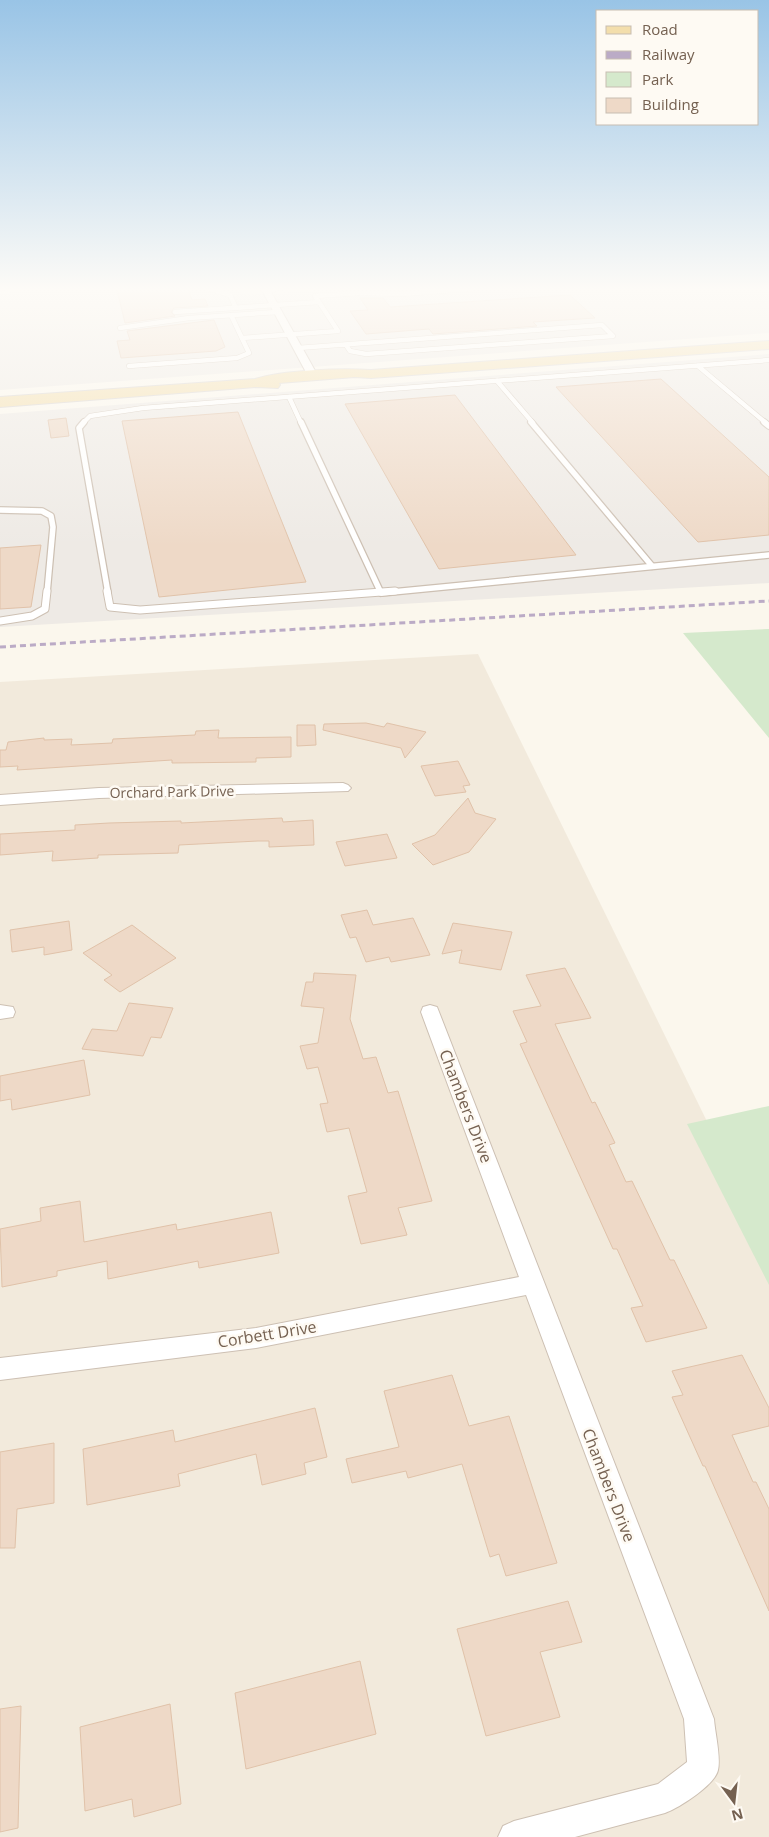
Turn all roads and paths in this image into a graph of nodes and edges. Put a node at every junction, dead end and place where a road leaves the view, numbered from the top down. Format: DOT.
graph roads {
  1 [pos="345,374"];
  2 [pos="367,374"];
  3 [pos="371,374"];
  4 [pos="375,374"];
  5 [pos="594,374"];
  6 [pos="707,374"];
  7 [pos="313,376"];
  8 [pos="497,381"];
  9 [pos="256,383"];
  10 [pos="289,397"];
  11 [pos="0,402"];
  12 [pos="769,426"];
  13 [pos="0,510"];
  14 [pos="769,555"];
  15 [pos="652,566"];
  16 [pos="381,593"];
  17 [pos="0,621"];
  18 [pos="343,788"];
  19 [pos="0,800"];
  20 [pos="430,1012"];
  21 [pos="532,1284"];
  22 [pos="0,1369"];
  23 [pos="514,1837"];
  1 -- 7 [label="main road"];
  2 -- 3 [label="main road"];
  3 -- 4 [label="main road"];
  3 -- 9 [label="main road"];
  5 -- 8 [label="lane"];
  6 -- 12 [label="lane"];
  7 -- 9 [label="main road"];
  8 -- 10 [label="lane"];
  8 -- 15 [label="lane"];
  9 -- 11 [label="main road"];
  10 -- 16 [label="lane"];
  10 -- 16 [label="lane"];
  13 -- 17 [label="lane"];
  14 -- 15 [label="lane"];
  15 -- 16 [label="lane"];
  18 -- 19 [label="street, Orchard Park Drive"];
  20 -- 21 [label="street, Chambers Drive"];
  21 -- 22 [label="street, Corbett Drive"];
  21 -- 23 [label="street, Chambers Drive"];
}
